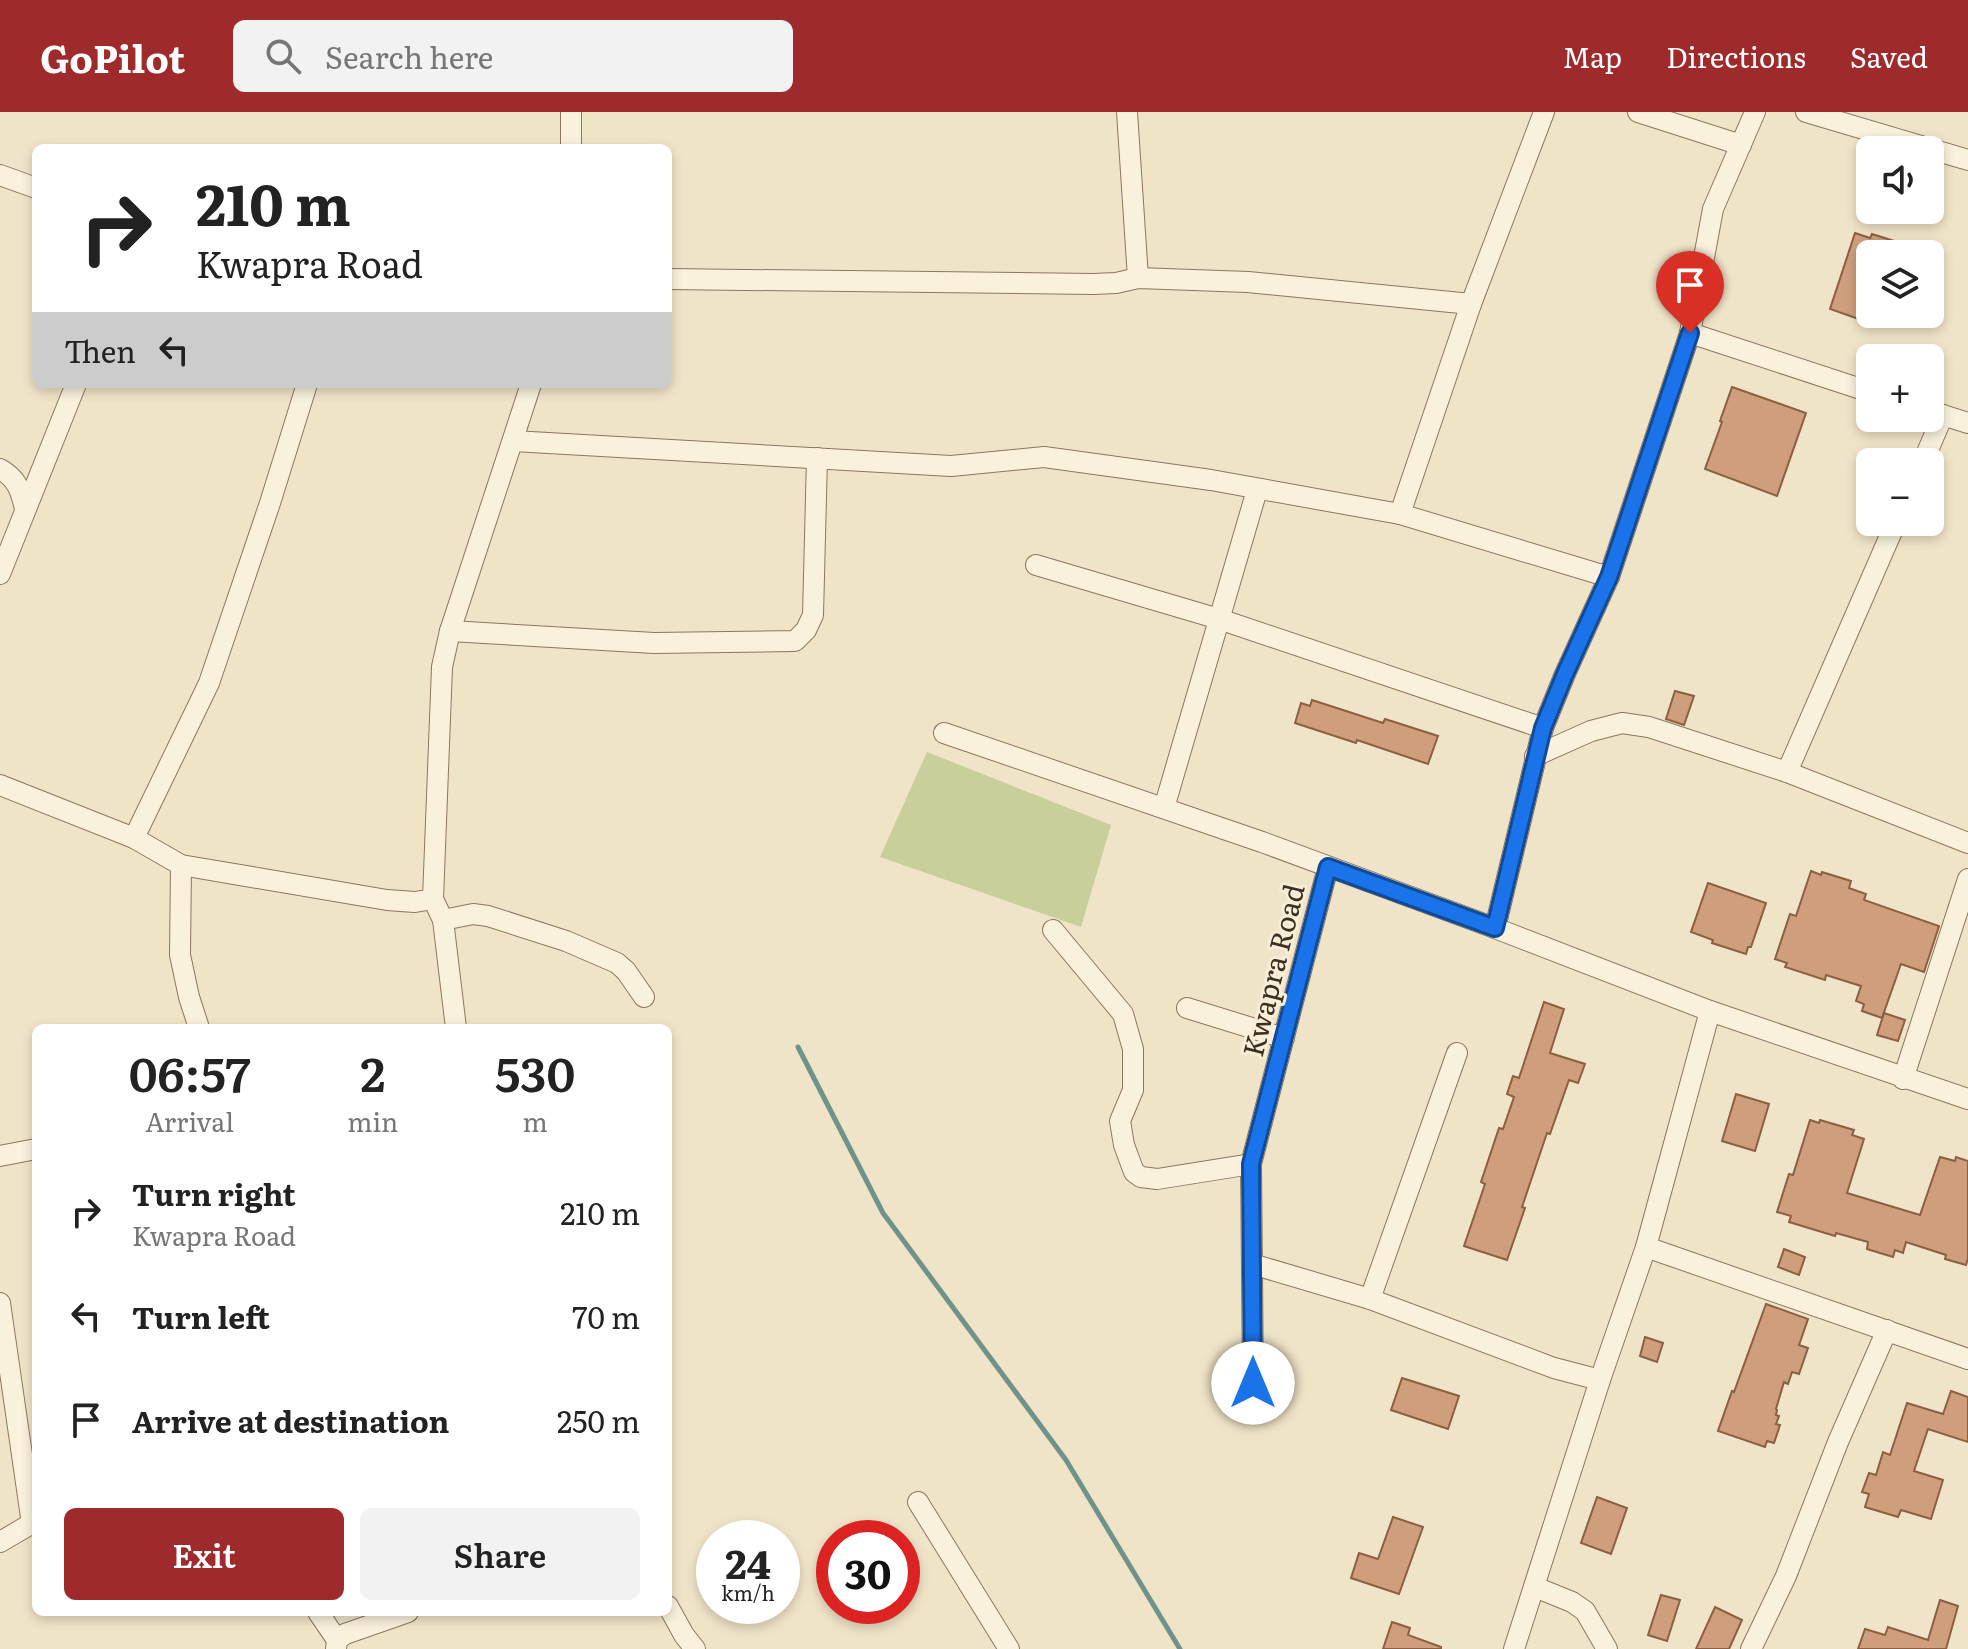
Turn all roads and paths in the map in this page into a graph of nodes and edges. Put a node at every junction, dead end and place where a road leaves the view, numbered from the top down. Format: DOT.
graph roads {
  1 [pos="571,112"];
  2 [pos="1127,112"];
  3 [pos="1544,112"];
  4 [pos="1638,112"];
  5 [pos="1755,112"];
  6 [pos="1806,112"];
  7 [pos="571,144"];
  8 [pos="1741,145"];
  9 [pos="1968,160"];
  10 [pos="0,175"];
  11 [pos="32,187"];
  12 [pos="1138,278"];
  13 [pos="672,279"];
  14 [pos="1471,304"];
  15 [pos="1690,333"];
  16 [pos="1856,387"];
  17 [pos="74,388"];
  18 [pos="306,388"];
  19 [pos="530,388"];
  20 [pos="1944,416"];
  21 [pos="1968,423"];
  22 [pos="513,441"];
  23 [pos="817,458"];
  24 [pos="0,469"];
  25 [pos="1257,490"];
  26 [pos="25,509"];
  27 [pos="1400,514"];
  28 [pos="1890,536"];
  29 [pos="1036,565"];
  30 [pos="0,574"];
  31 [pos="1609,577"];
  32 [pos="1219,619"];
  33 [pos="450,631"];
  34 [pos="1543,728"];
  35 [pos="944,733"];
  36 [pos="1535,756"];
  37 [pos="1787,772"];
  38 [pos="0,785"];
  39 [pos="1164,808"];
  40 [pos="134,838"];
  41 [pos="1968,843"];
  42 [pos="181,865"];
  43 [pos="1328,867"];
  44 [pos="1968,879"];
  45 [pos="433,899"];
  46 [pos="443,920"];
  47 [pos="1495,928"];
  48 [pos="1053,930"];
  49 [pos="644,997"];
  50 [pos="1187,1008"];
  51 [pos="1710,1011"];
  52 [pos="198,1024"];
  53 [pos="456,1024"];
  54 [pos="1284,1038"];
  55 [pos="1457,1053"];
  56 [pos="1903,1079"];
  57 [pos="1968,1099"];
  58 [pos="32,1150"];
  59 [pos="0,1156"];
  60 [pos="1251,1164"];
  61 [pos="1646,1247"];
  62 [pos="1252,1264"];
  63 [pos="1370,1299"];
  64 [pos="0,1303"];
  65 [pos="1887,1330"];
  66 [pos="1968,1359"];
  67 [pos="1600,1380"];
  68 [pos="1253,1383"];
  69 [pos="918,1502"];
  70 [pos="32,1509"];
  71 [pos="32,1523"];
  72 [pos="0,1542"];
  73 [pos="1535,1587"];
  74 [pos="672,1613"];
  75 [pos="320,1616"];
  76 [pos="397,1616"];
  77 [pos="337,1645"];
  78 [pos="695,1649"];
  79 [pos="1009,1649"];
  80 [pos="1514,1649"];
  81 [pos="1607,1649"];
  82 [pos="1751,1649"];
  1 -- 7 [label="street"];
  2 -- 12 [label="street"];
  3 -- 14 [label="street"];
  4 -- 8 [label="street"];
  5 -- 8 [label="street"];
  6 -- 9 [label="street"];
  8 -- 15 [label="street"];
  10 -- 11 [label="street"];
  12 -- 13 [label="street"];
  12 -- 14 [label="street"];
  14 -- 27 [label="street"];
  15 -- 16 [label="street"];
  15 -- 31 [label="street"];
  17 -- 26 [label="street"];
  18 -- 40 [label="street"];
  19 -- 22 [label="street"];
  20 -- 21 [label="street"];
  22 -- 23 [label="street"];
  22 -- 33 [label="street"];
  23 -- 25 [label="street"];
  23 -- 33 [label="street"];
  24 -- 26 [label="street"];
  25 -- 27 [label="street"];
  25 -- 32 [label="street"];
  26 -- 30 [label="street"];
  27 -- 31 [label="street"];
  28 -- 37 [label="street"];
  29 -- 32 [label="street"];
  31 -- 34 [label="street"];
  32 -- 34 [label="street"];
  32 -- 39 [label="street"];
  33 -- 45 [label="street"];
  34 -- 36 [label="street"];
  35 -- 39 [label="street"];
  36 -- 37 [label="street"];
  36 -- 47 [label="street"];
  37 -- 41 [label="street"];
  38 -- 40 [label="street"];
  39 -- 43 [label="street"];
  40 -- 42 [label="street"];
  42 -- 45 [label="street"];
  42 -- 52 [label="street"];
  43 -- 47 [label="street, Kwapra Road"];
  43 -- 54 [label="street, Kwapra Road"];
  44 -- 56 [label="street"];
  45 -- 46 [label="street"];
  46 -- 49 [label="street"];
  46 -- 53 [label="street"];
  47 -- 51 [label="street, Kwapra Road"];
  48 -- 60 [label="street"];
  50 -- 54 [label="street"];
  51 -- 56 [label="street, Kwapra Road"];
  51 -- 61 [label="street"];
  54 -- 60 [label="street, Kwapra Road"];
  55 -- 63 [label="street"];
  56 -- 57 [label="street, Kwapra Road"];
  58 -- 59 [label="street"];
  60 -- 62 [label="street, Kwapra Road"];
  61 -- 65 [label="street"];
  61 -- 67 [label="street"];
  62 -- 63 [label="street"];
  62 -- 68 [label="street, Kwapra Road"];
  63 -- 67 [label="street"];
  64 -- 70 [label="street"];
  65 -- 66 [label="street"];
  65 -- 82 [label="street"];
  67 -- 73 [label="street"];
  69 -- 79 [label="street"];
  71 -- 72 [label="street"];
  73 -- 80 [label="street"];
  73 -- 81 [label="street"];
  74 -- 78 [label="street"];
  75 -- 77 [label="street"];
  76 -- 77 [label="street"];
}
